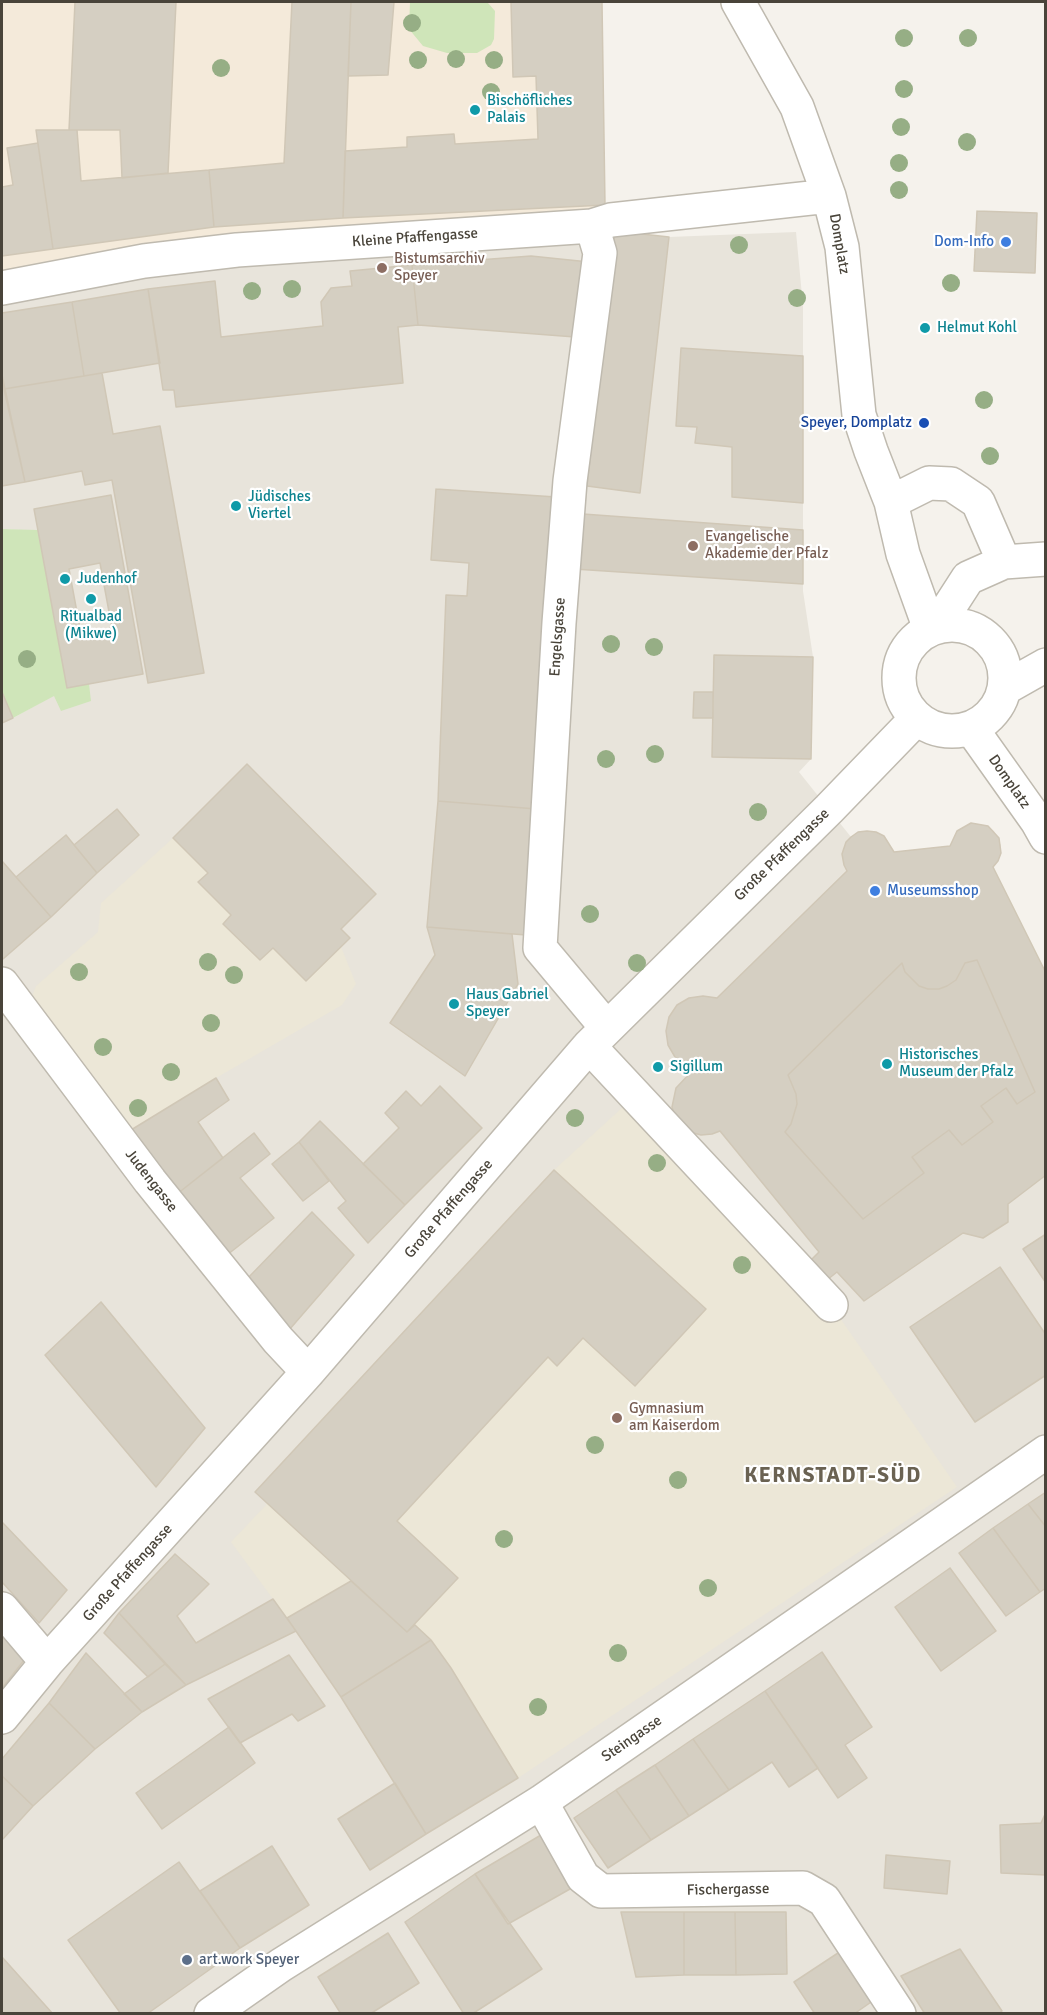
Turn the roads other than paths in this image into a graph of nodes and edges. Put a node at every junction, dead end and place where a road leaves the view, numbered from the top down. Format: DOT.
graph roads {
  1 [pos="738,2"];
  2 [pos="830,196"];
  3 [pos="592,226"];
  4 [pos="2,288"];
  5 [pos="891,502"];
  6 [pos="1046,559"];
  7 [pos="1004,562"];
  8 [pos="934,628"];
  9 [pos="1046,665"];
  10 [pos="1005,688"];
  11 [pos="917,718"];
  12 [pos="971,728"];
  13 [pos="1046,837"];
  14 [pos="2,984"];
  15 [pos="598,1037"];
  16 [pos="831,1305"];
  17 [pos="308,1372"];
  18 [pos="1046,1452"];
  19 [pos="2,1608"];
  20 [pos="47,1662"];
  21 [pos="2,1717"];
  22 [pos="541,1802"];
  23 [pos="211,2013"];
  24 [pos="899,2013"];
  1 -- 2 [label="street, Domplatz"];
  2 -- 3 [label="street, Kleine Pfaffengasse"];
  2 -- 5 [label="street, Domplatz"];
  3 -- 4 [label="street, Kleine Pfaffengasse"];
  3 -- 15 [label="street, Engelsgasse"];
  5 -- 7 [label="street"];
  5 -- 8 [label="street, Domplatz"];
  6 -- 7 [label="street"];
  7 -- 8 [label="street"];
  8 -- 10 [label="street"];
  8 -- 11 [label="street"];
  9 -- 10 [label="street"];
  10 -- 12 [label="street"];
  11 -- 12 [label="street"];
  11 -- 15 [label="street, Große Pfaffengasse"];
  12 -- 13 [label="street, Domplatz"];
  14 -- 17 [label="street, Judengasse"];
  15 -- 16 [label="street, Engelsgasse"];
  15 -- 17 [label="street, Große Pfaffengasse"];
  17 -- 20 [label="street, Große Pfaffengasse"];
  18 -- 22 [label="street, Steingasse"];
  19 -- 20 [label="street"];
  20 -- 21 [label="street, Große Pfaffengasse"];
  22 -- 23 [label="street, Steingasse"];
  22 -- 24 [label="street, Fischergasse"];
}
